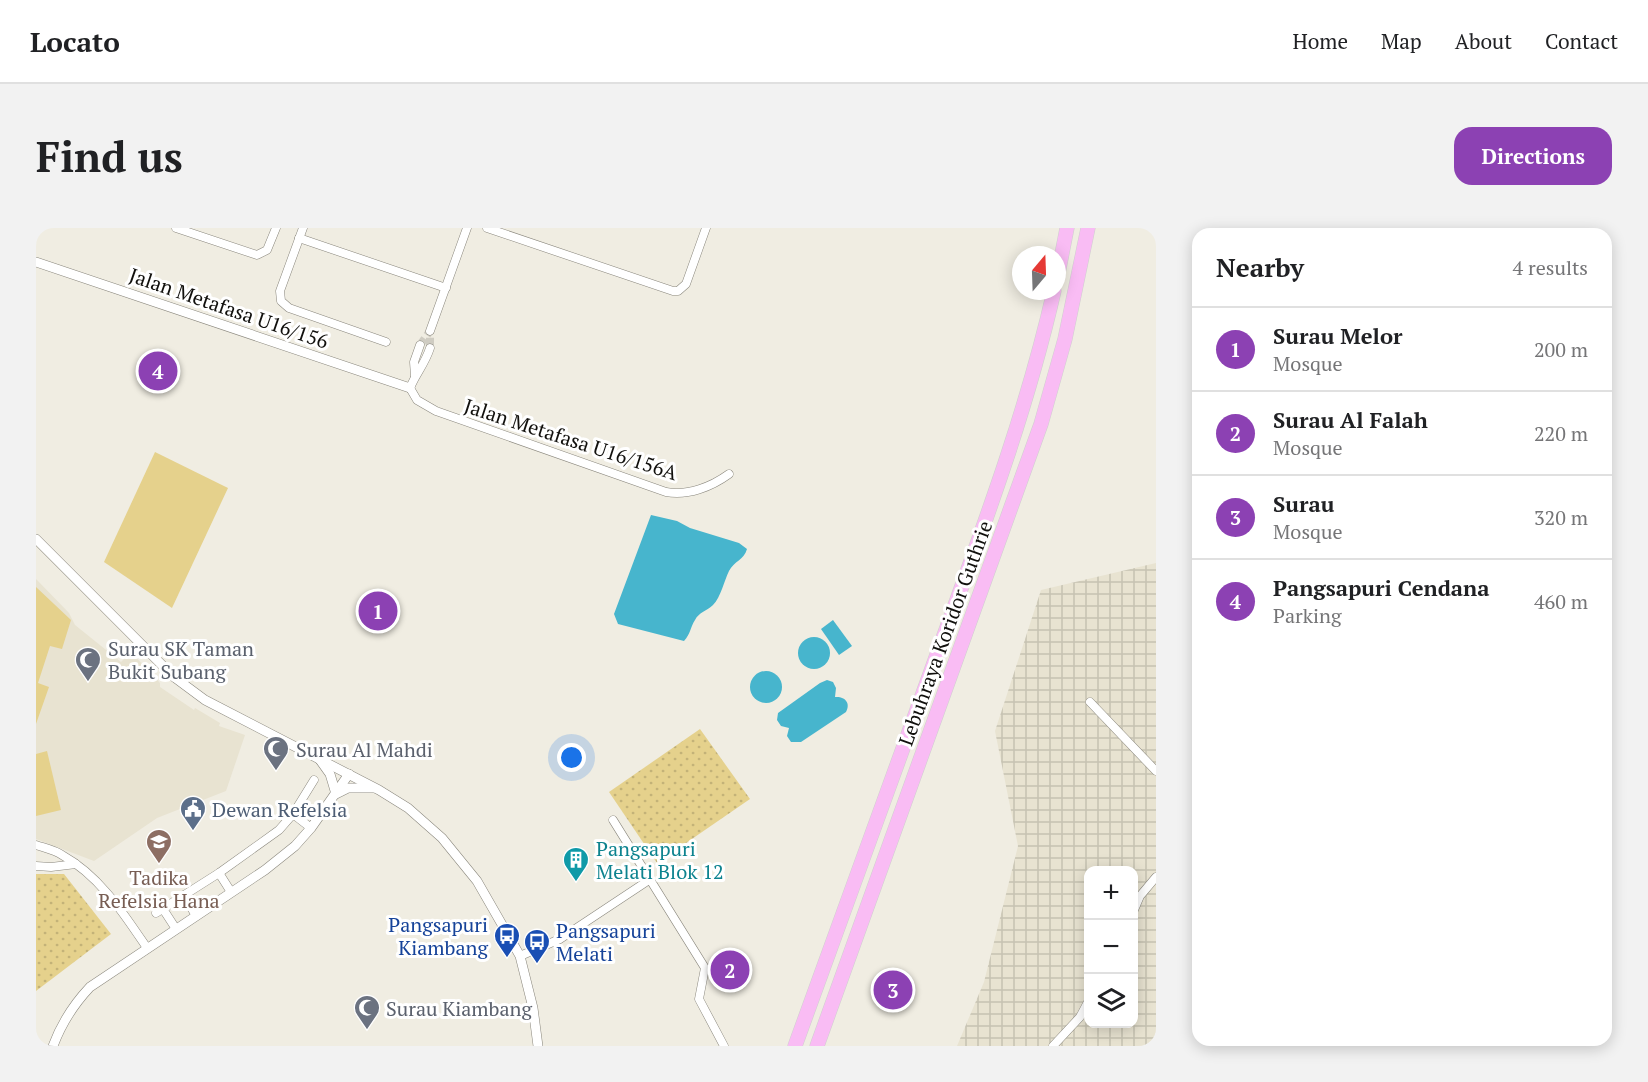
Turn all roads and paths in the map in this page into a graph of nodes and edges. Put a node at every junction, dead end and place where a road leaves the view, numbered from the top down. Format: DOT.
graph roads {
  1 [pos="176,228"];
  2 [pos="276,228"];
  3 [pos="303,228"];
  4 [pos="467,228"];
  5 [pos="487,228"];
  6 [pos="1067,228"];
  7 [pos="1088,228"];
  8 [pos="703,229"];
  9 [pos="299,238"];
  10 [pos="1063,246"];
  11 [pos="36,262"];
  12 [pos="446,288"];
  13 [pos="1052,300"];
  14 [pos="430,331"];
  15 [pos="386,342"];
  16 [pos="420,345"];
  17 [pos="430,348"];
  18 [pos="415,376"];
  19 [pos="410,388"];
  20 [pos="729,474"];
  21 [pos="36,539"];
  22 [pos="1090,702"];
  23 [pos="318,758"];
  24 [pos="1156,771"];
  25 [pos="350,774"];
  26 [pos="314,780"];
  27 [pos="375,788"];
  28 [pos="336,794"];
  29 [pos="293,813"];
  30 [pos="613,820"];
  31 [pos="312,828"];
  32 [pos="36,845"];
  33 [pos="76,864"];
  34 [pos="36,866"];
  35 [pos="219,873"];
  36 [pos="1156,877"];
  37 [pos="649,880"];
  38 [pos="231,892"];
  39 [pos="184,895"];
  40 [pos="1138,901"];
  41 [pos="196,916"];
  42 [pos="176,929"];
  43 [pos="147,948"];
  44 [pos="520,956"];
  45 [pos="1084,1010"];
  46 [pos="53,1046"];
  47 [pos="538,1046"];
  48 [pos="724,1046"];
  49 [pos="795,1046"];
  50 [pos="817,1046"];
  51 [pos="1053,1046"];
  1 -- 2 [label="street"];
  3 -- 9 [label="street"];
  4 -- 12 [label="street"];
  5 -- 8 [label="street"];
  6 -- 10 [label="highway"];
  7 -- 50 [label="highway, Lebuhraya Koridor Guthrie"];
  9 -- 12 [label="street"];
  9 -- 15 [label="street"];
  11 -- 19 [label="street, Jalan Metafasa U16/156"];
  12 -- 14 [label="street"];
  13 -- 49 [label="highway, Lebuhraya Koridor Guthrie"];
  16 -- 18 [label="street"];
  17 -- 18 [label="street"];
  18 -- 19 [label="street"];
  19 -- 20 [label="street, Jalan Metafasa U16/156A"];
  21 -- 23 [label="street"];
  22 -- 24 [label="street"];
  23 -- 25 [label="street"];
  23 -- 28 [label="street"];
  25 -- 27 [label="street"];
  25 -- 28 [label="street"];
  26 -- 29 [label="street"];
  27 -- 28 [label="street"];
  27 -- 44 [label="street"];
  28 -- 31 [label="street"];
  29 -- 31 [label="street"];
  29 -- 35 [label="street"];
  30 -- 37 [label="street"];
  31 -- 38 [label="street"];
  32 -- 33 [label="street"];
  33 -- 34 [label="street"];
  33 -- 43 [label="street"];
  35 -- 38 [label="street"];
  35 -- 39 [label="street"];
  36 -- 40 [label="street"];
  37 -- 44 [label="street"];
  37 -- 48 [label="street"];
  38 -- 41 [label="street"];
  39 -- 41 [label="street"];
  39 -- 42 [label="street"];
  41 -- 42 [label="street"];
  42 -- 43 [label="street"];
  43 -- 46 [label="street"];
  44 -- 47 [label="street"];
  45 -- 51 [label="street"];
}
